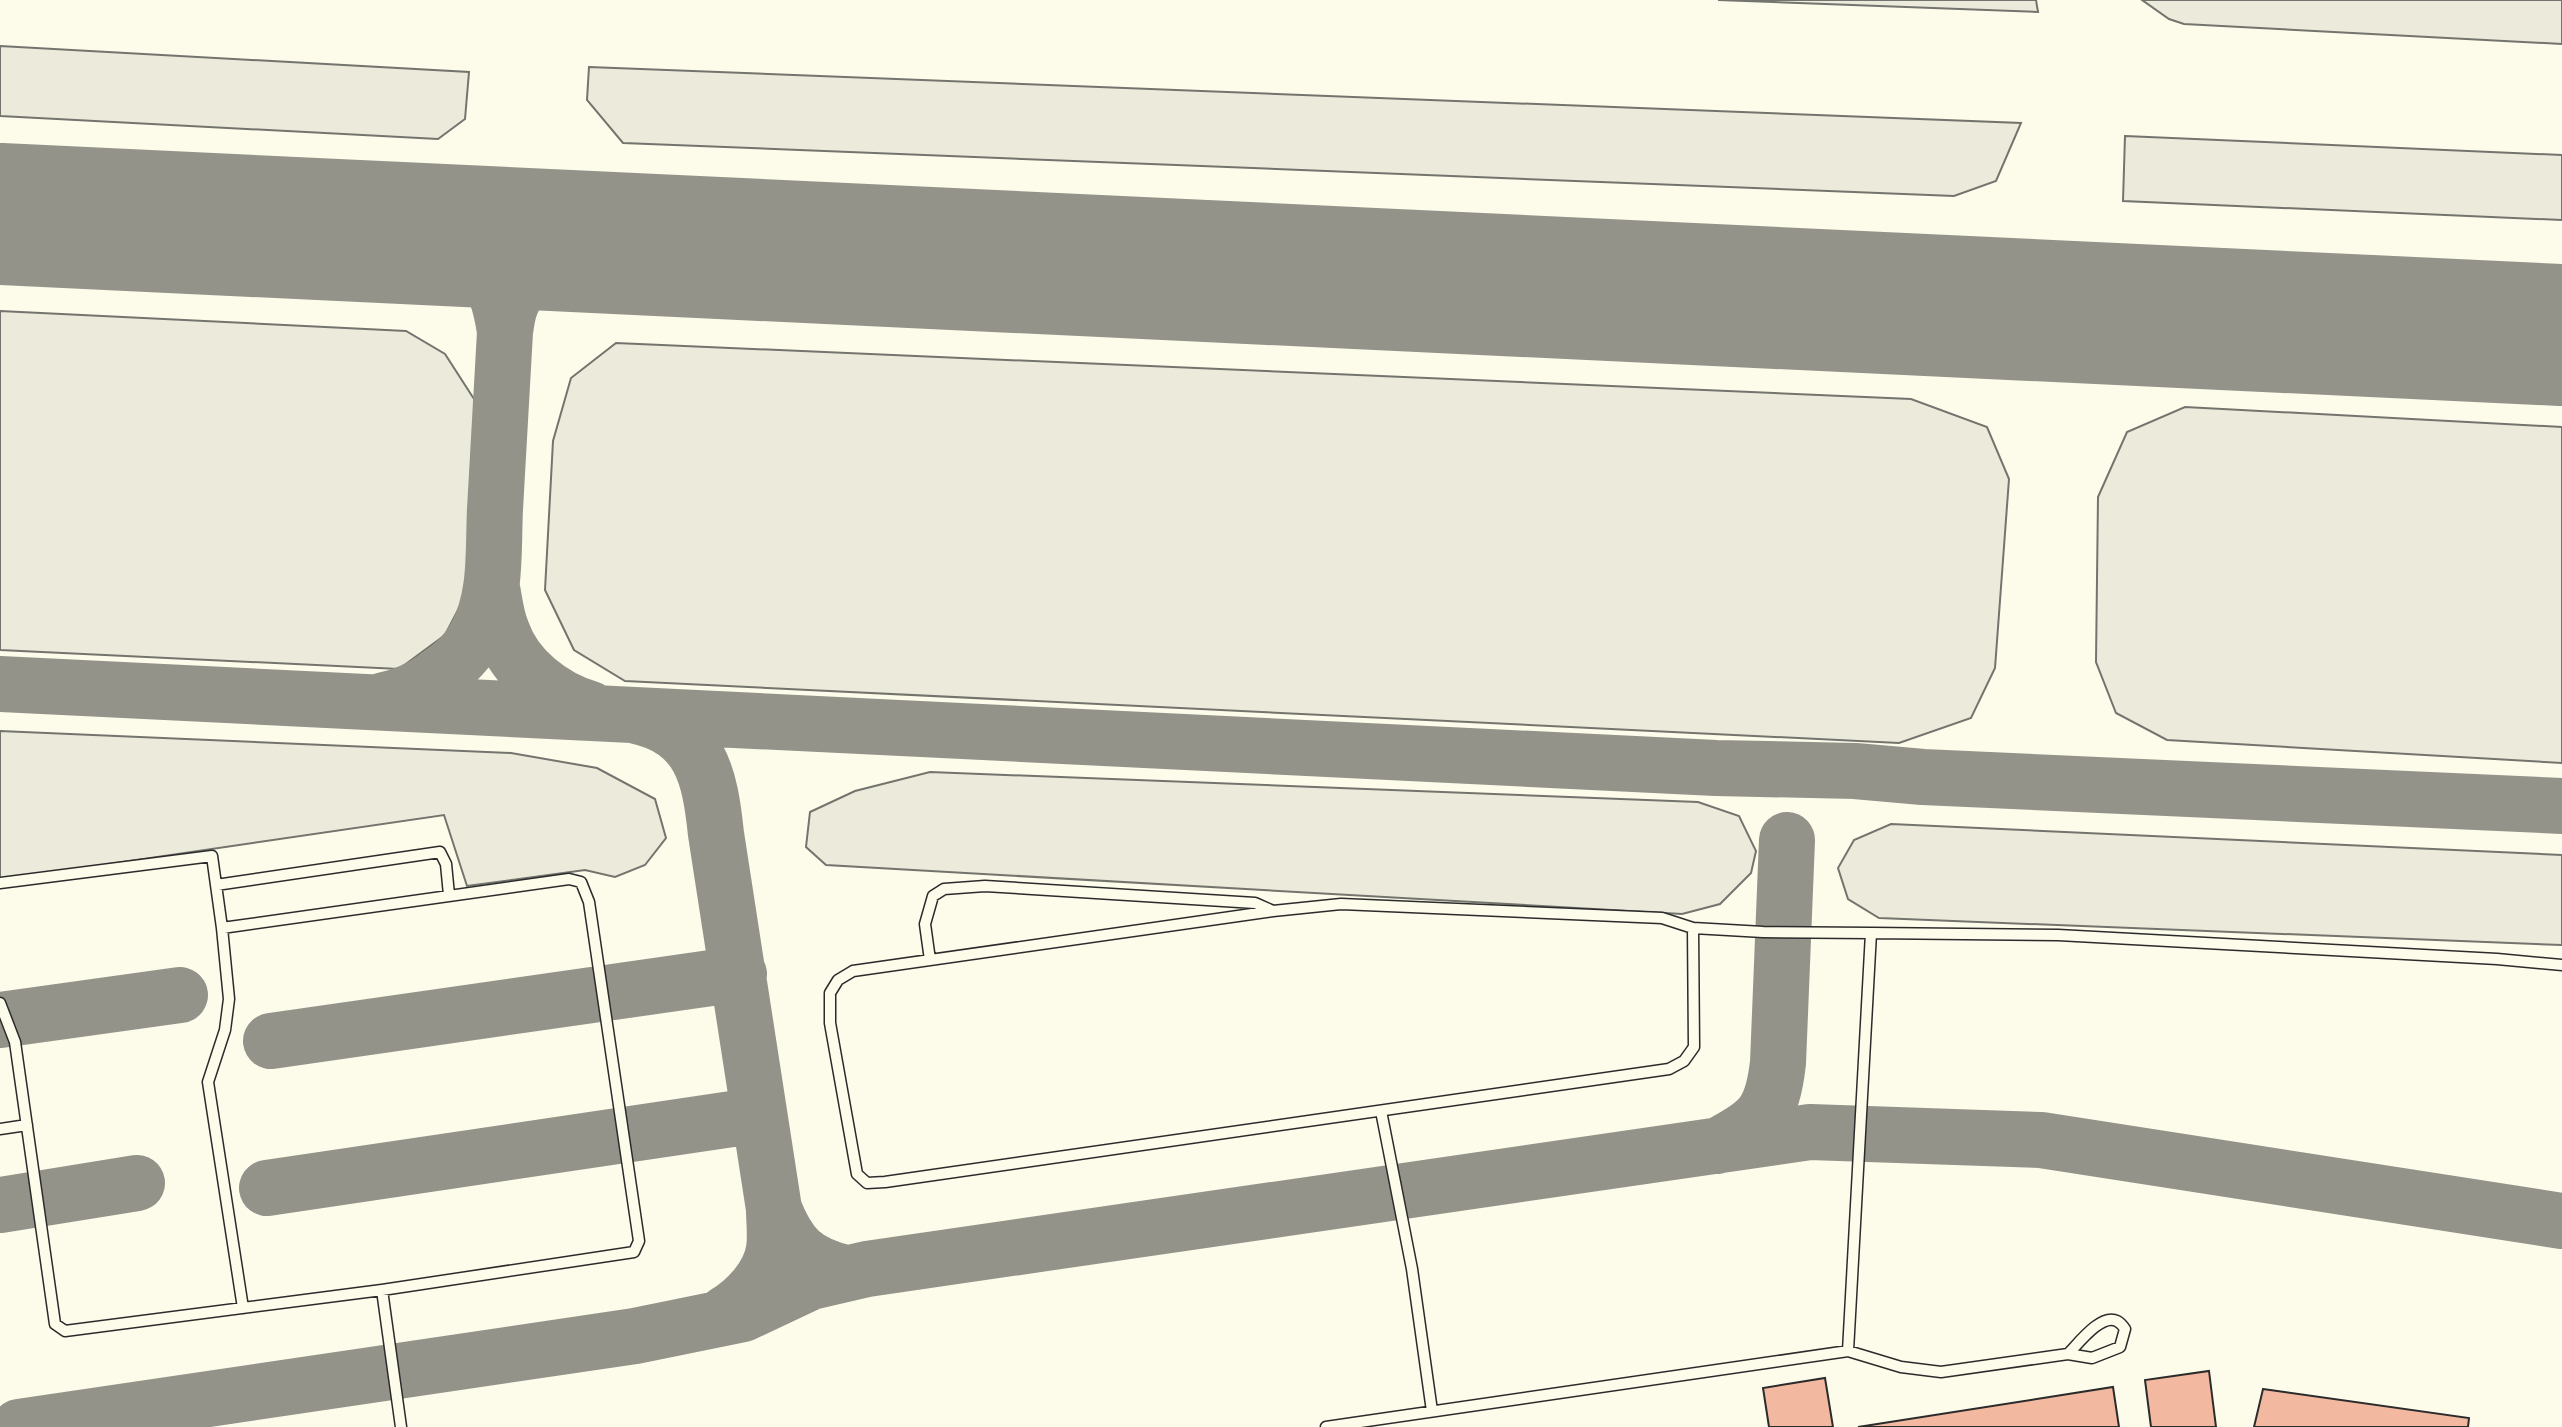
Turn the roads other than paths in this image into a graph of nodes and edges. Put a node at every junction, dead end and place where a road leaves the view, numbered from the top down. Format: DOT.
graph roads {
  1 [pos="0,883"];
  2 [pos="216,885"];
  3 [pos="449,895"];
  4 [pos="1273,911"];
  5 [pos="222,928"];
  6 [pos="1693,928"];
  7 [pos="1871,933"];
  8 [pos="930,960"];
  9 [pos="2562,965"];
  10 [pos="0,1003"];
  11 [pos="1381,1111"];
  12 [pos="27,1125"];
  13 [pos="0,1129"];
  14 [pos="382,1290"];
  15 [pos="243,1308"];
  16 [pos="1848,1351"];
  17 [pos="2068,1354"];
  18 [pos="1432,1411"];
  19 [pos="401,1427"];
  20 [pos="1326,1427"];
  1 -- 2 [label="lane"];
  2 -- 3 [label="lane"];
  2 -- 5 [label="lane"];
  3 -- 5 [label="lane"];
  3 -- 14 [label="lane"];
  4 -- 6 [label="lane"];
  4 -- 8 [label="lane"];
  4 -- 8 [label="lane"];
  5 -- 15 [label="lane"];
  6 -- 7 [label="lane"];
  6 -- 11 [label="lane"];
  7 -- 9 [label="lane"];
  7 -- 16 [label="lane"];
  8 -- 11 [label="lane"];
  10 -- 12 [label="lane"];
  11 -- 18 [label="lane"];
  12 -- 13 [label="lane"];
  12 -- 15 [label="lane"];
  14 -- 15 [label="lane"];
  14 -- 19 [label="lane"];
  16 -- 17 [label="lane"];
  16 -- 18 [label="lane"];
  17 -- 17 [label="lane"];
  18 -- 20 [label="lane"];
}
